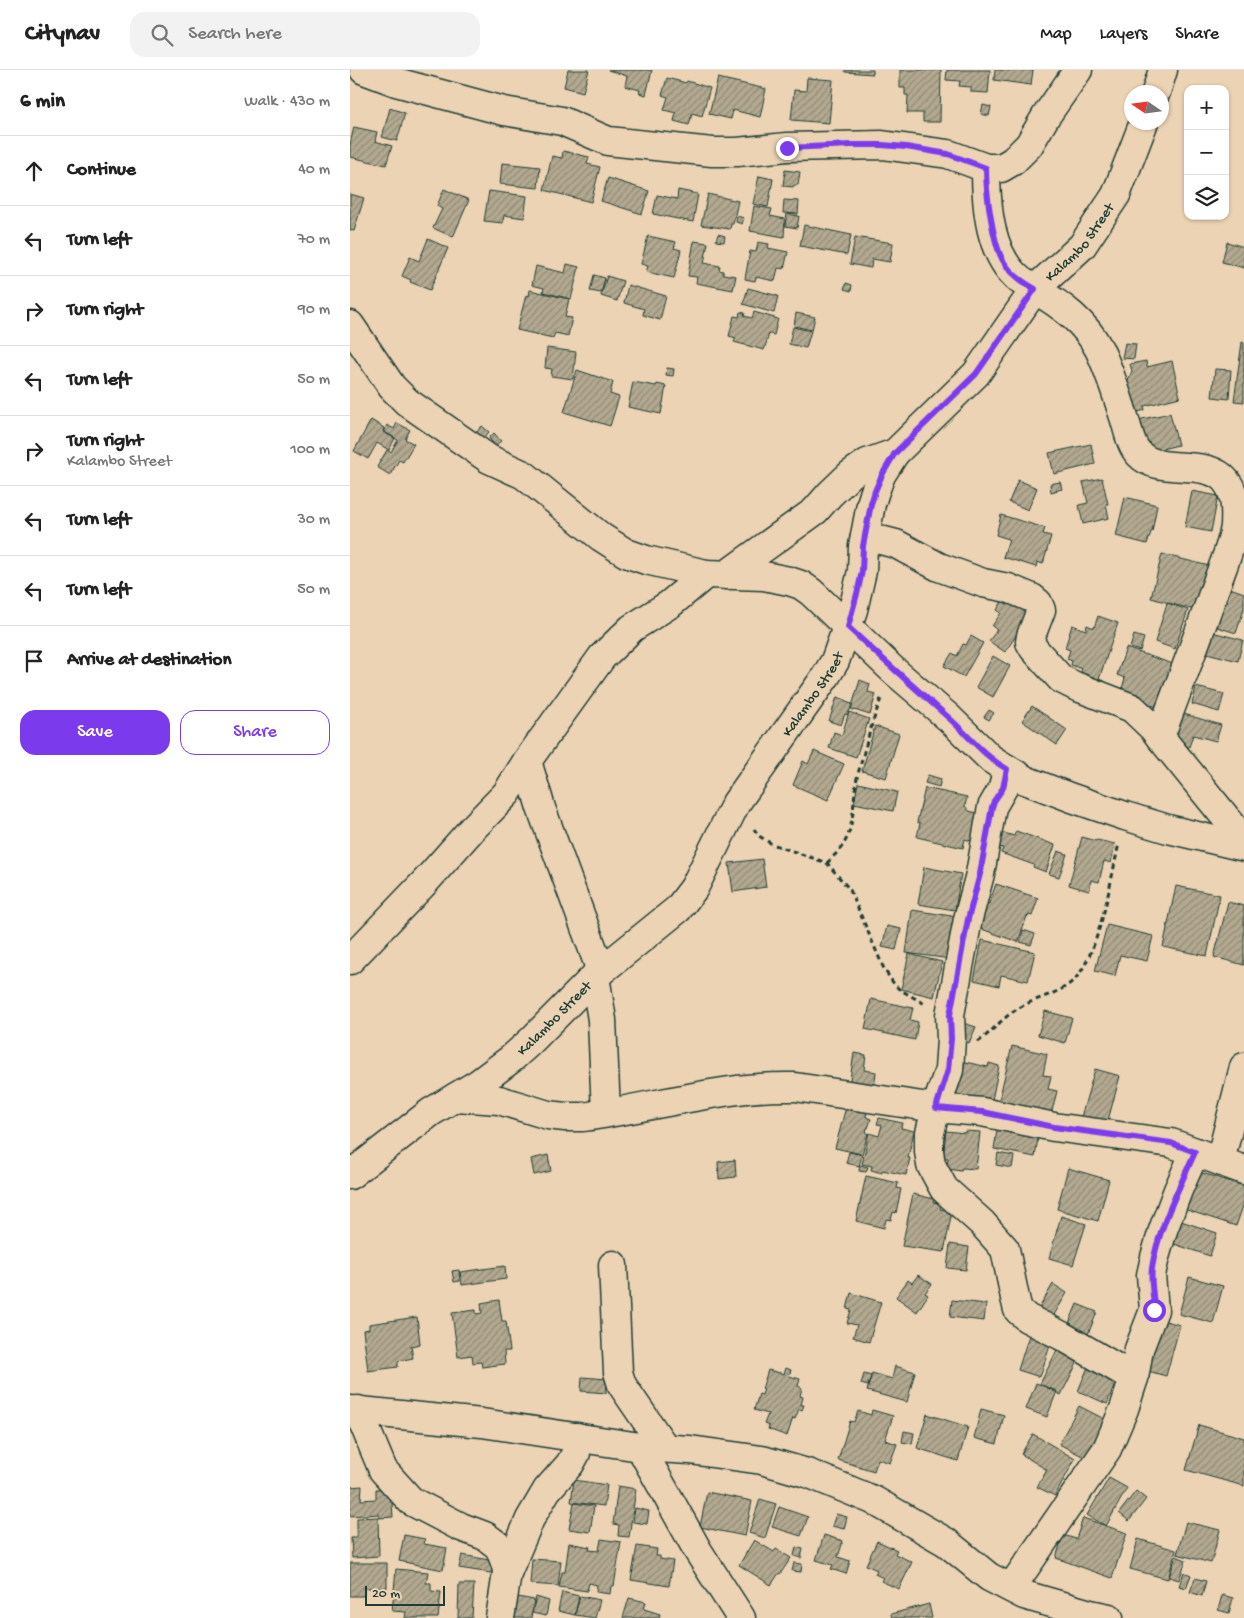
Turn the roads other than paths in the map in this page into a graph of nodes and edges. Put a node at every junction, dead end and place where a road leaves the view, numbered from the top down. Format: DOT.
graph roads {
  1 [pos="364,70"];
  2 [pos="1078,70"];
  3 [pos="1163,70"];
  4 [pos="1158,85"];
  5 [pos="1141,130"];
  6 [pos="986,168"];
  7 [pos="1035,289"];
  8 [pos="350,325"];
  9 [pos="895,453"];
  10 [pos="865,536"];
  11 [pos="716,575"];
  12 [pos="848,627"];
  13 [pos="1160,736"];
  14 [pos="527,760"];
  15 [pos="1007,769"];
  16 [pos="1244,840"];
  17 [pos="1244,847"];
  18 [pos="350,960"];
  19 [pos="598,974"];
  20 [pos="1244,1067"];
  21 [pos="948,1068"];
  22 [pos="456,1097"];
  23 [pos="898,1102"];
  24 [pos="936,1108"];
  25 [pos="606,1113"];
  26 [pos="1195,1152"];
  27 [pos="1232,1165"];
  28 [pos="350,1175"];
  29 [pos="613,1265"];
  30 [pos="1134,1378"];
  31 [pos="354,1410"];
  32 [pos="577,1437"];
  33 [pos="653,1447"];
  34 [pos="507,1573"];
  35 [pos="1011,1588"];
  36 [pos="500,1618"];
  37 [pos="741,1618"];
  38 [pos="1109,1618"];
  1 -- 6 [label="street"];
  2 -- 6 [label="street"];
  3 -- 4 [label="street"];
  5 -- 7 [label="street, Kalambo Street"];
  6 -- 7 [label="street"];
  7 -- 9 [label="street, Kalambo Street"];
  7 -- 13 [label="street"];
  8 -- 11 [label="street"];
  9 -- 10 [label="street, Kalambo Street"];
  9 -- 11 [label="street"];
  10 -- 12 [label="street, Kalambo Street"];
  10 -- 13 [label="street"];
  11 -- 12 [label="street"];
  11 -- 14 [label="street"];
  12 -- 15 [label="street"];
  12 -- 19 [label="street, Kalambo Street"];
  13 -- 16 [label="street"];
  14 -- 18 [label="street"];
  14 -- 19 [label="street"];
  15 -- 17 [label="street"];
  15 -- 21 [label="street"];
  19 -- 22 [label="street, Kalambo Street"];
  19 -- 25 [label="street"];
  20 -- 27 [label="street"];
  21 -- 23 [label="street"];
  21 -- 24 [label="street"];
  22 -- 25 [label="street"];
  22 -- 28 [label="street, Kalambo Street"];
  23 -- 24 [label="street"];
  23 -- 25 [label="street"];
  24 -- 26 [label="street"];
  24 -- 30 [label="street"];
  26 -- 27 [label="street"];
  26 -- 30 [label="street"];
  29 -- 33 [label="street"];
  30 -- 35 [label="street"];
  31 -- 32 [label="street"];
  31 -- 34 [label="street"];
  32 -- 33 [label="street"];
  32 -- 34 [label="street"];
  33 -- 35 [label="street"];
  33 -- 37 [label="street"];
  34 -- 36 [label="street"];
  35 -- 38 [label="street"];
}
